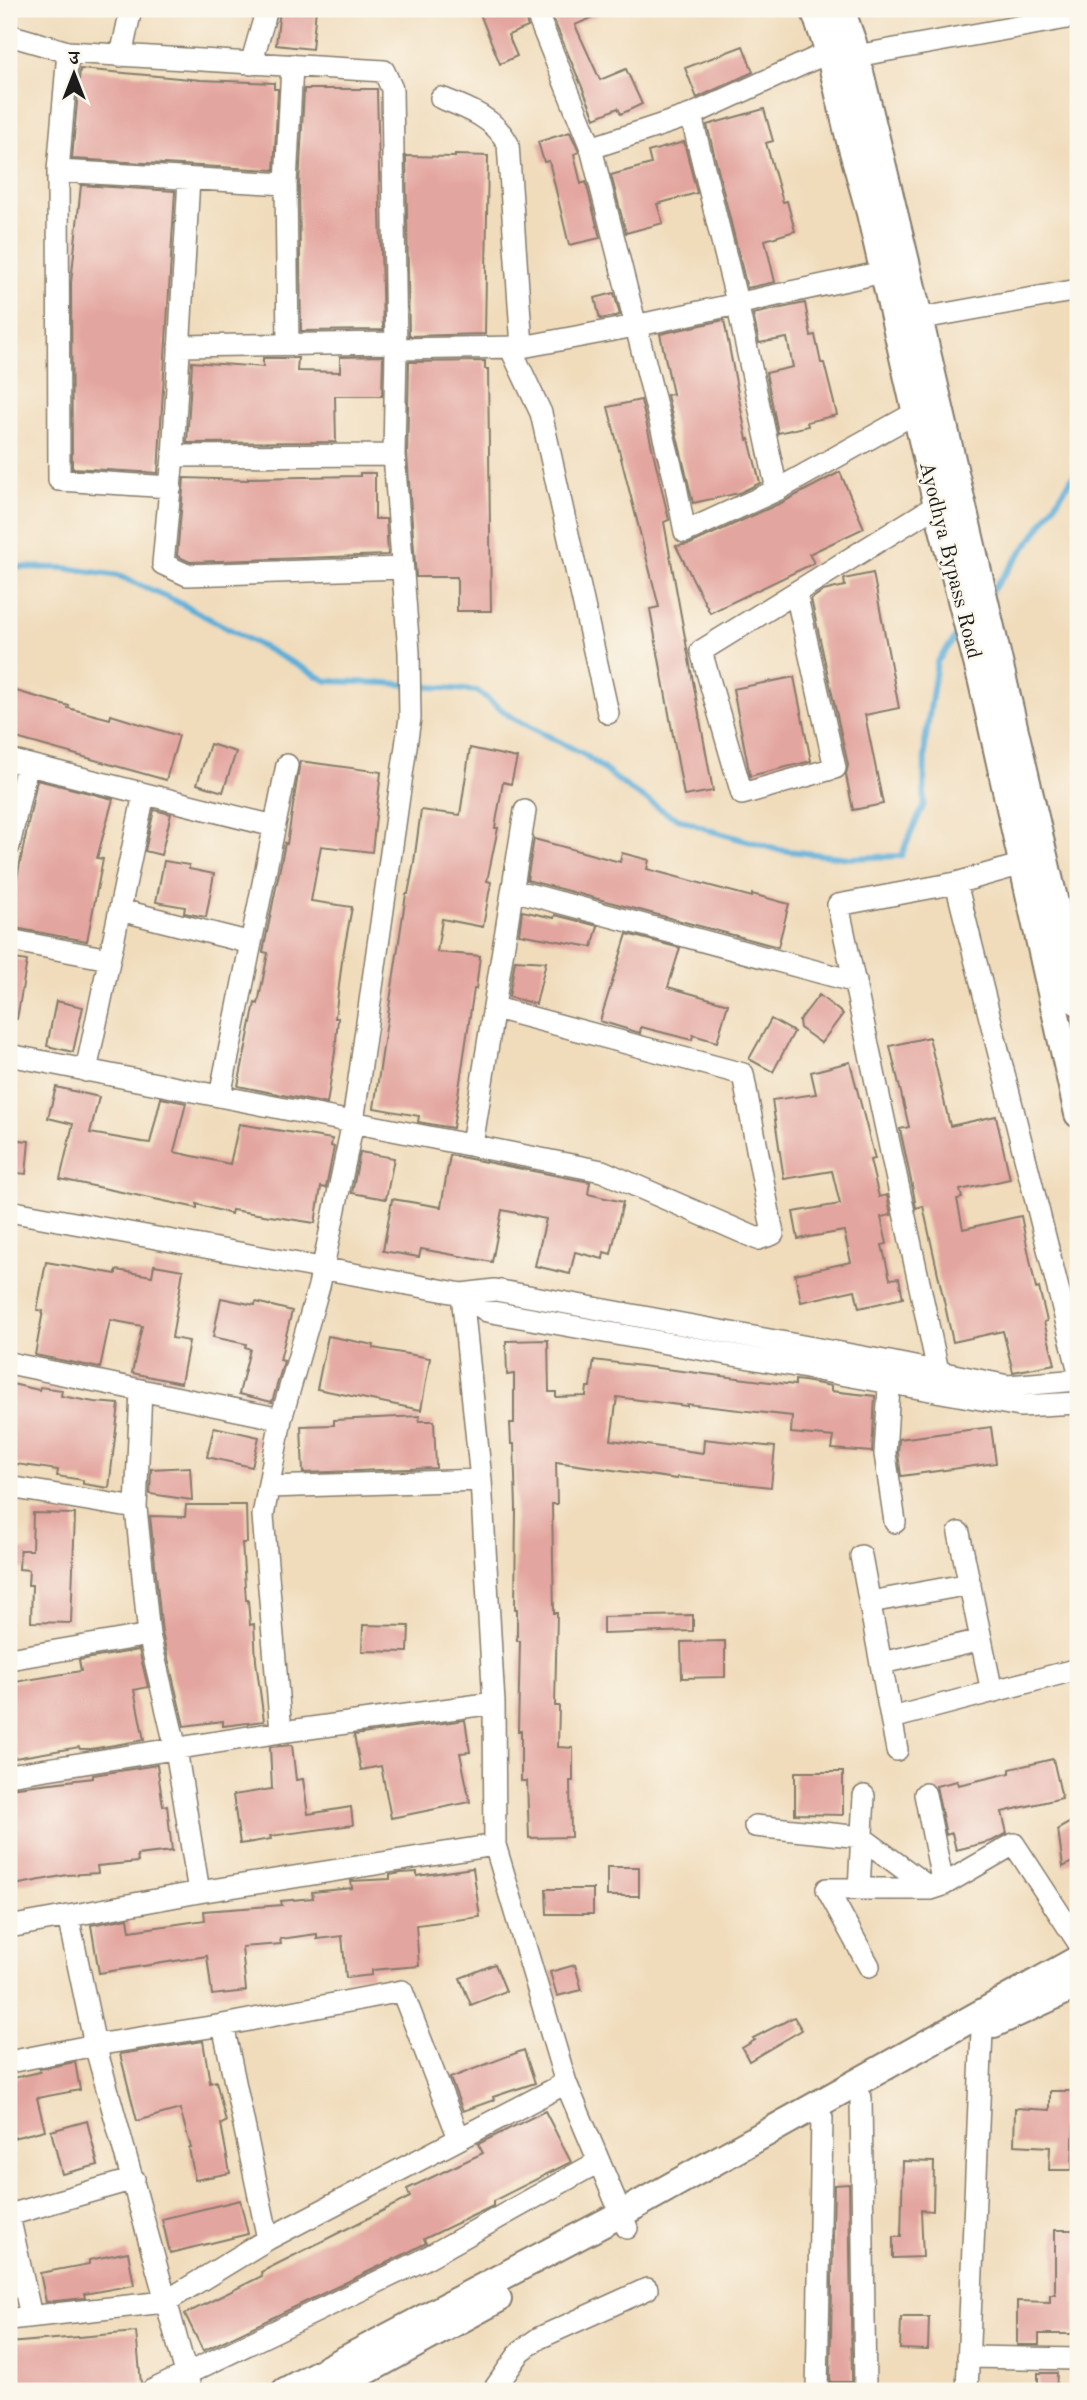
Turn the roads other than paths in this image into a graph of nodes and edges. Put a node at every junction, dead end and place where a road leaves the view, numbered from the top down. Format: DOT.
graph roads {
  1 [pos="131,9"];
  2 [pos="267,9"];
  3 [pos="535,9"];
  4 [pos="814,9"];
  5 [pos="841,9"];
  6 [pos="1078,16"];
  7 [pos="9,36"];
  8 [pos="68,52"];
  9 [pos="829,52"];
  10 [pos="121,56"];
  11 [pos="856,57"];
  12 [pos="251,64"];
  13 [pos="292,65"];
  14 [pos="441,98"];
  15 [pos="691,115"];
  16 [pos="591,148"];
  17 [pos="58,171"];
  18 [pos="189,179"];
  19 [pos="286,184"];
  20 [pos="883,216"];
  21 [pos="895,269"];
  22 [pos="1078,290"];
  23 [pos="737,302"];
  24 [pos="907,321"];
  25 [pos="635,326"];
  26 [pos="288,344"];
  27 [pos="179,346"];
  28 [pos="396,346"];
  29 [pos="516,347"];
  30 [pos="915,413"];
  31 [pos="394,455"];
  32 [pos="173,456"];
  33 [pos="171,487"];
  34 [pos="777,490"];
  35 [pos="937,505"];
  36 [pos="959,547"];
  37 [pos="402,568"];
  38 [pos="796,593"];
  39 [pos="992,676"];
  40 [pos="608,713"];
  41 [pos="18,762"];
  42 [pos="287,765"];
  43 [pos="144,794"];
  44 [pos="525,811"];
  45 [pos="274,826"];
  46 [pos="9,846"];
  47 [pos="1023,864"];
  48 [pos="956,883"];
  49 [pos="513,890"];
  50 [pos="120,910"];
  51 [pos="9,940"];
  52 [pos="251,943"];
  53 [pos="110,959"];
  54 [pos="856,982"];
  55 [pos="1078,1002"];
  56 [pos="495,1008"];
  57 [pos="9,1055"];
  58 [pos="86,1071"];
  59 [pos="220,1096"];
  60 [pos="1078,1114"];
  61 [pos="353,1122"];
  62 [pos="472,1145"];
  63 [pos="9,1211"];
  64 [pos="323,1267"];
  65 [pos="462,1294"];
  66 [pos="9,1363"];
  67 [pos="1078,1367"];
  68 [pos="890,1372"];
  69 [pos="1078,1380"];
  70 [pos="939,1381"];
  71 [pos="141,1390"];
  72 [pos="1078,1403"];
  73 [pos="281,1419"];
  74 [pos="481,1480"];
  75 [pos="9,1487"];
  76 [pos="269,1487"];
  77 [pos="136,1508"];
  78 [pos="895,1522"];
  79 [pos="959,1533"];
  80 [pos="861,1556"];
  81 [pos="970,1584"];
  82 [pos="870,1602"];
  83 [pos="149,1635"];
  84 [pos="981,1640"];
  85 [pos="9,1659"];
  86 [pos="882,1663"];
  87 [pos="1078,1669"];
  88 [pos="992,1692"];
  89 [pos="494,1703"];
  90 [pos="892,1718"];
  91 [pos="281,1732"];
  92 [pos="176,1749"];
  93 [pos="897,1751"];
  94 [pos="9,1775"];
  95 [pos="925,1794"];
  96 [pos="864,1796"];
  97 [pos="755,1826"];
  98 [pos="861,1837"];
  99 [pos="495,1844"];
  100 [pos="937,1887"];
  101 [pos="859,1889"];
  102 [pos="200,1892"];
  103 [pos="68,1916"];
  104 [pos="9,1927"];
  105 [pos="1078,1942"];
  106 [pos="1078,1959"];
  107 [pos="869,1966"];
  108 [pos="1078,1985"];
  109 [pos="223,2025"];
  110 [pos="982,2030"];
  111 [pos="96,2045"];
  112 [pos="9,2063"];
  113 [pos="566,2083"];
  114 [pos="861,2098"];
  115 [pos="822,2118"];
  116 [pos="459,2138"];
  117 [pos="598,2162"];
  118 [pos="134,2179"];
  119 [pos="9,2216"];
  120 [pos="624,2221"];
  121 [pos="268,2239"];
  122 [pos="647,2289"];
  123 [pos="165,2302"];
  124 [pos="31,2316"];
  125 [pos="9,2319"];
  126 [pos="968,2357"];
  127 [pos="1078,2359"];
  128 [pos="189,2384"];
  129 [pos="151,2391"];
  130 [pos="285,2391"];
  131 [pos="330,2391"];
  132 [pos="493,2391"];
  133 [pos="817,2391"];
  134 [pos="865,2391"];
  135 [pos="967,2391"];
  1 -- 10 [label="street"];
  2 -- 12 [label="street"];
  3 -- 16 [label="street"];
  4 -- 9 [label="main road, Ayodhya Bypass Road"];
  5 -- 11 [label="main road, Ayodhya Bypass Road"];
  6 -- 11 [label="street"];
  7 -- 8 [label="street"];
  8 -- 10 [label="street"];
  8 -- 17 [label="street"];
  9 -- 15 [label="street"];
  9 -- 20 [label="main road, Ayodhya Bypass Road"];
  10 -- 12 [label="street"];
  11 -- 20 [label="main road, Ayodhya Bypass Road"];
  12 -- 13 [label="street"];
  13 -- 19 [label="street"];
  13 -- 28 [label="street"];
  14 -- 29 [label="street"];
  15 -- 16 [label="street"];
  15 -- 23 [label="street"];
  16 -- 25 [label="street"];
  17 -- 18 [label="street"];
  17 -- 33 [label="street"];
  18 -- 19 [label="street"];
  18 -- 27 [label="street"];
  19 -- 26 [label="street"];
  20 -- 21 [label="main road, Ayodhya Bypass Road"];
  21 -- 23 [label="street"];
  21 -- 24 [label="main road, Ayodhya Bypass Road"];
  22 -- 24 [label="street"];
  23 -- 25 [label="street"];
  23 -- 34 [label="street"];
  24 -- 30 [label="main road, Ayodhya Bypass Road"];
  24 -- 36 [label="main road, Ayodhya Bypass Road"];
  25 -- 29 [label="street"];
  25 -- 34 [label="street"];
  26 -- 27 [label="street"];
  26 -- 28 [label="street"];
  27 -- 32 [label="street"];
  28 -- 29 [label="street"];
  28 -- 31 [label="street"];
  29 -- 40 [label="street"];
  30 -- 34 [label="street"];
  30 -- 35 [label="main road, Ayodhya Bypass Road"];
  31 -- 32 [label="street"];
  31 -- 37 [label="street"];
  32 -- 33 [label="street"];
  33 -- 37 [label="street"];
  35 -- 36 [label="main road, Ayodhya Bypass Road"];
  35 -- 38 [label="street"];
  36 -- 39 [label="main road, Ayodhya Bypass Road"];
  37 -- 61 [label="street"];
  38 -- 38 [label="street"];
  39 -- 47 [label="main road, Ayodhya Bypass Road"];
  39 -- 55 [label="main road, Ayodhya Bypass Road"];
  41 -- 43 [label="street"];
  41 -- 46 [label="street"];
  42 -- 45 [label="street"];
  43 -- 45 [label="street"];
  43 -- 50 [label="street"];
  44 -- 49 [label="street"];
  45 -- 52 [label="street"];
  47 -- 48 [label="street"];
  47 -- 60 [label="main road, Ayodhya Bypass Road"];
  48 -- 54 [label="street"];
  48 -- 67 [label="street"];
  49 -- 54 [label="street"];
  49 -- 56 [label="street"];
  50 -- 52 [label="street"];
  50 -- 53 [label="street"];
  51 -- 53 [label="street"];
  52 -- 59 [label="street"];
  53 -- 58 [label="street"];
  54 -- 70 [label="street"];
  56 -- 62 [label="street"];
  56 -- 62 [label="street"];
  57 -- 58 [label="street"];
  58 -- 59 [label="street"];
  59 -- 61 [label="street"];
  61 -- 62 [label="street"];
  61 -- 64 [label="street"];
  63 -- 64 [label="street"];
  64 -- 65 [label="street"];
  64 -- 73 [label="street"];
  65 -- 68 [label="street"];
  65 -- 74 [label="street"];
  66 -- 71 [label="street"];
  68 -- 70 [label="street"];
  68 -- 78 [label="street"];
  69 -- 70 [label="street"];
  70 -- 72 [label="street"];
  71 -- 73 [label="street"];
  71 -- 77 [label="street"];
  73 -- 76 [label="street"];
  74 -- 76 [label="street"];
  74 -- 89 [label="street"];
  75 -- 77 [label="street"];
  76 -- 91 [label="street"];
  77 -- 83 [label="street"];
  79 -- 81 [label="street"];
  80 -- 82 [label="street"];
  81 -- 82 [label="street"];
  81 -- 84 [label="street"];
  82 -- 86 [label="street"];
  83 -- 85 [label="street"];
  83 -- 92 [label="street"];
  84 -- 86 [label="street"];
  84 -- 88 [label="street"];
  86 -- 90 [label="street"];
  87 -- 88 [label="street"];
  88 -- 90 [label="street"];
  89 -- 91 [label="street"];
  89 -- 99 [label="street"];
  90 -- 93 [label="street"];
  91 -- 92 [label="street"];
  92 -- 94 [label="street"];
  92 -- 102 [label="street"];
  95 -- 100 [label="street"];
  96 -- 98 [label="street"];
  97 -- 98 [label="street"];
  98 -- 100 [label="street"];
  98 -- 101 [label="street"];
  99 -- 102 [label="street"];
  99 -- 113 [label="street"];
  100 -- 101 [label="street"];
  100 -- 105 [label="street"];
  101 -- 107 [label="street"];
  102 -- 103 [label="street"];
  103 -- 104 [label="street"];
  103 -- 111 [label="street"];
  106 -- 120 [label="main road"];
  108 -- 110 [label="main road"];
  109 -- 111 [label="street"];
  109 -- 116 [label="street"];
  109 -- 121 [label="street"];
  110 -- 114 [label="main road"];
  110 -- 126 [label="street"];
  111 -- 112 [label="street"];
  111 -- 118 [label="street"];
  113 -- 116 [label="street"];
  113 -- 117 [label="street"];
  114 -- 115 [label="main road"];
  114 -- 134 [label="street"];
  115 -- 120 [label="main road"];
  115 -- 133 [label="street"];
  116 -- 121 [label="street"];
  117 -- 120 [label="street"];
  117 -- 128 [label="street"];
  118 -- 119 [label="street"];
  118 -- 123 [label="street"];
  119 -- 124 [label="street"];
  120 -- 130 [label="main road"];
  120 -- 131 [label="main road"];
  121 -- 123 [label="street"];
  122 -- 132 [label="street"];
  123 -- 124 [label="street"];
  123 -- 128 [label="street"];
  124 -- 125 [label="street"];
  126 -- 127 [label="street"];
  126 -- 135 [label="street"];
  128 -- 129 [label="street"];
}
